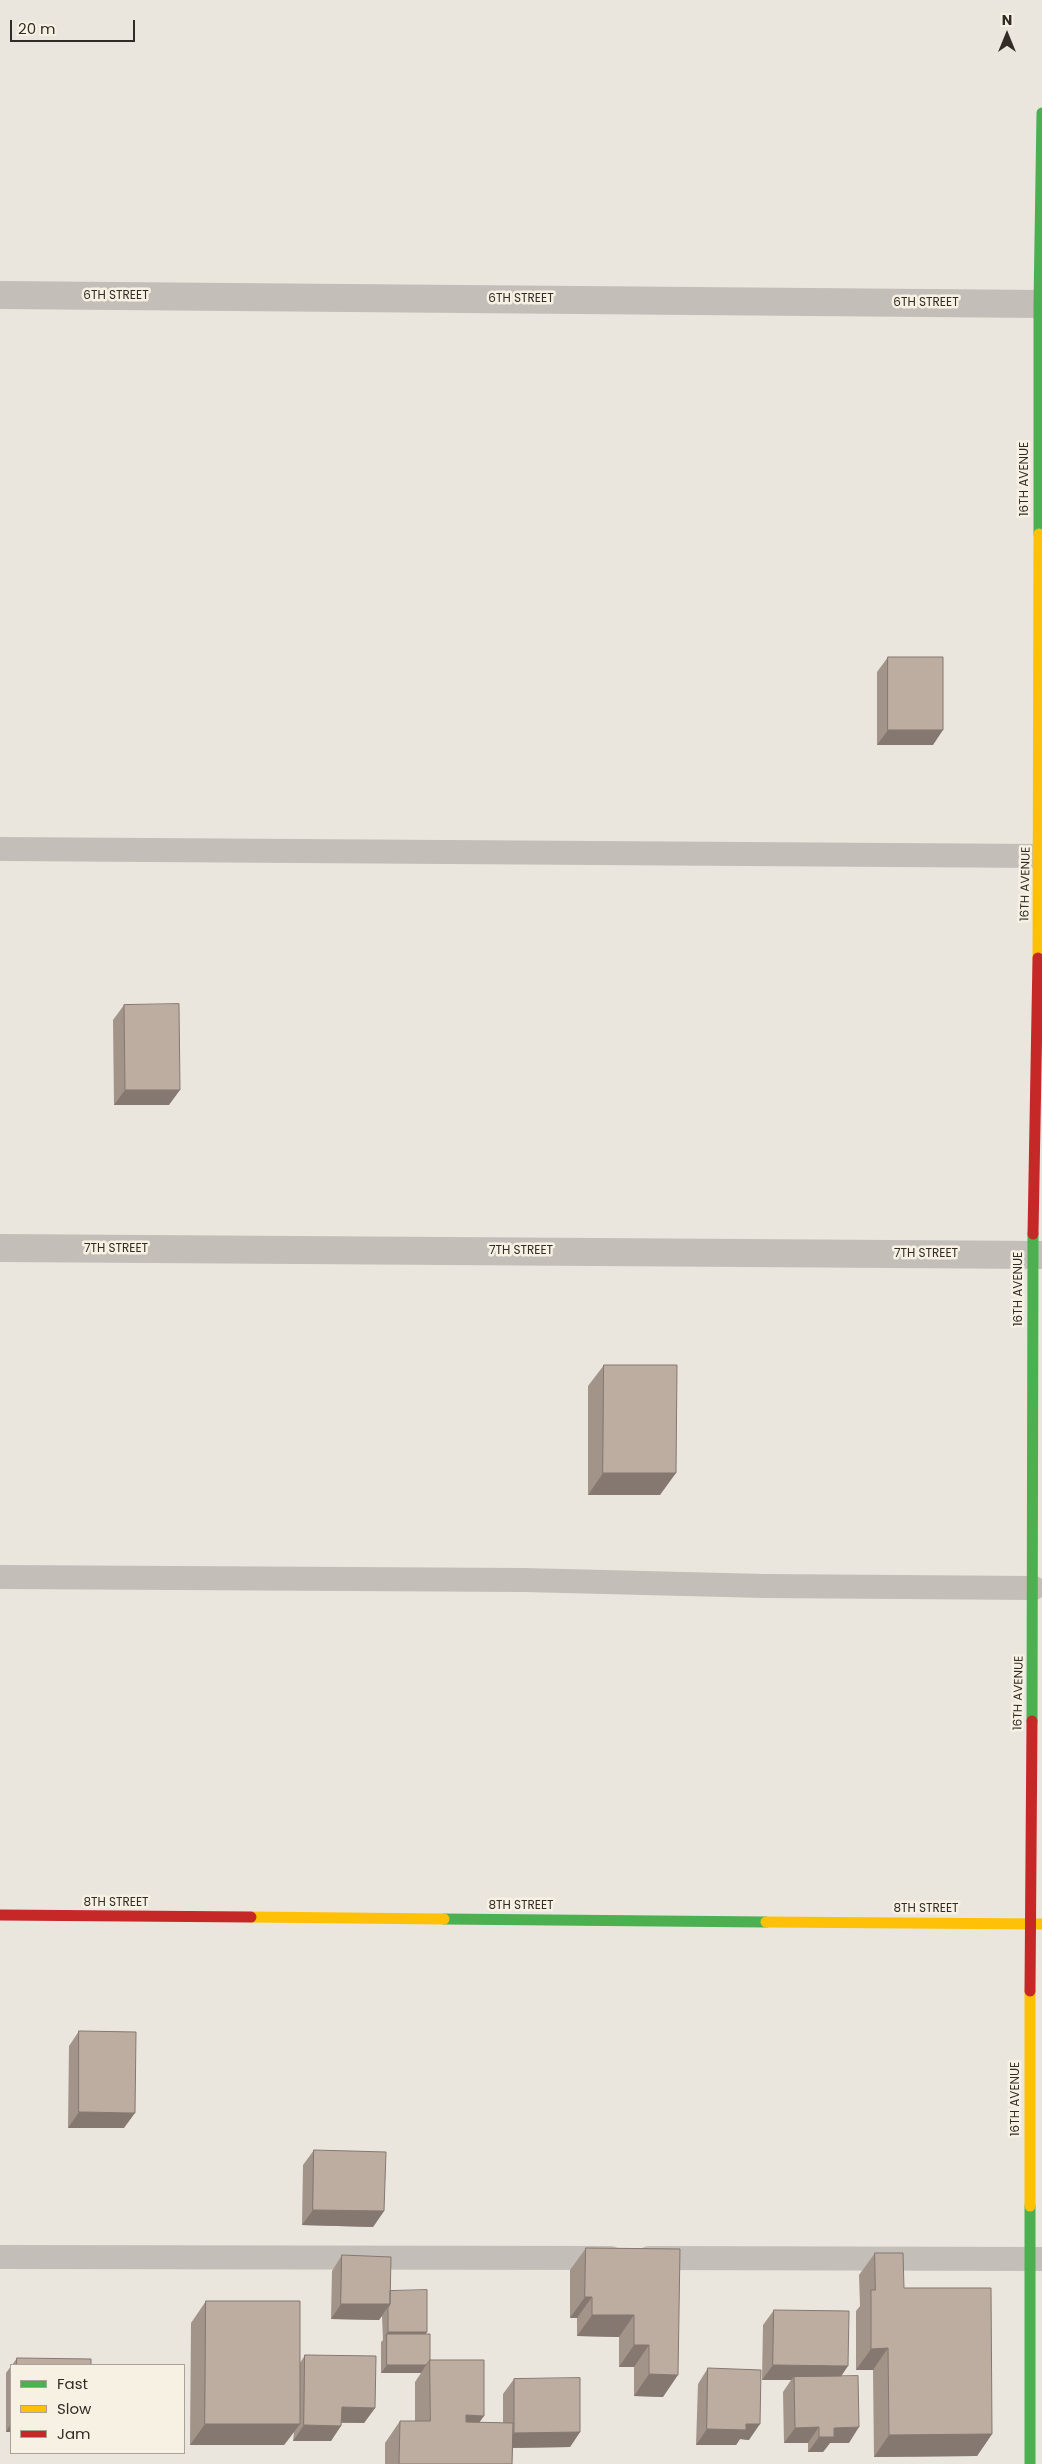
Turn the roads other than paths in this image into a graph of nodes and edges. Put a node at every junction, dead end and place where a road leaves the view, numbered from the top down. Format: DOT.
graph roads {
  1 [pos="1042,113"];
  2 [pos="0,295"];
  3 [pos="1040,304"];
  4 [pos="0,849"];
  5 [pos="1041,856"];
  6 [pos="0,1248"];
  7 [pos="1037,1255"];
  8 [pos="0,1577"];
  9 [pos="1034,1588"];
  10 [pos="0,1915"];
  11 [pos="1030,1924"];
  12 [pos="1042,1924"];
  13 [pos="0,2257"];
  14 [pos="1036,2259"];
  15 [pos="1030,2464"];
  1 -- 3 [label="street, 16TH AVENUE"];
  2 -- 3 [label="street, 6TH STREET"];
  3 -- 5 [label="street, 16TH AVENUE"];
  4 -- 5 [label="lane"];
  5 -- 7 [label="street, 16TH AVENUE"];
  6 -- 7 [label="street, 7TH STREET"];
  7 -- 9 [label="street, 16TH AVENUE"];
  8 -- 9 [label="lane"];
  9 -- 11 [label="street, 16TH AVENUE"];
  10 -- 11 [label="street, 8TH STREET"];
  11 -- 12 [label="street, 8TH STREET"];
  11 -- 14 [label="street, 16TH AVENUE"];
  13 -- 14 [label="lane"];
  14 -- 15 [label="street, 16TH AVENUE"];
}
